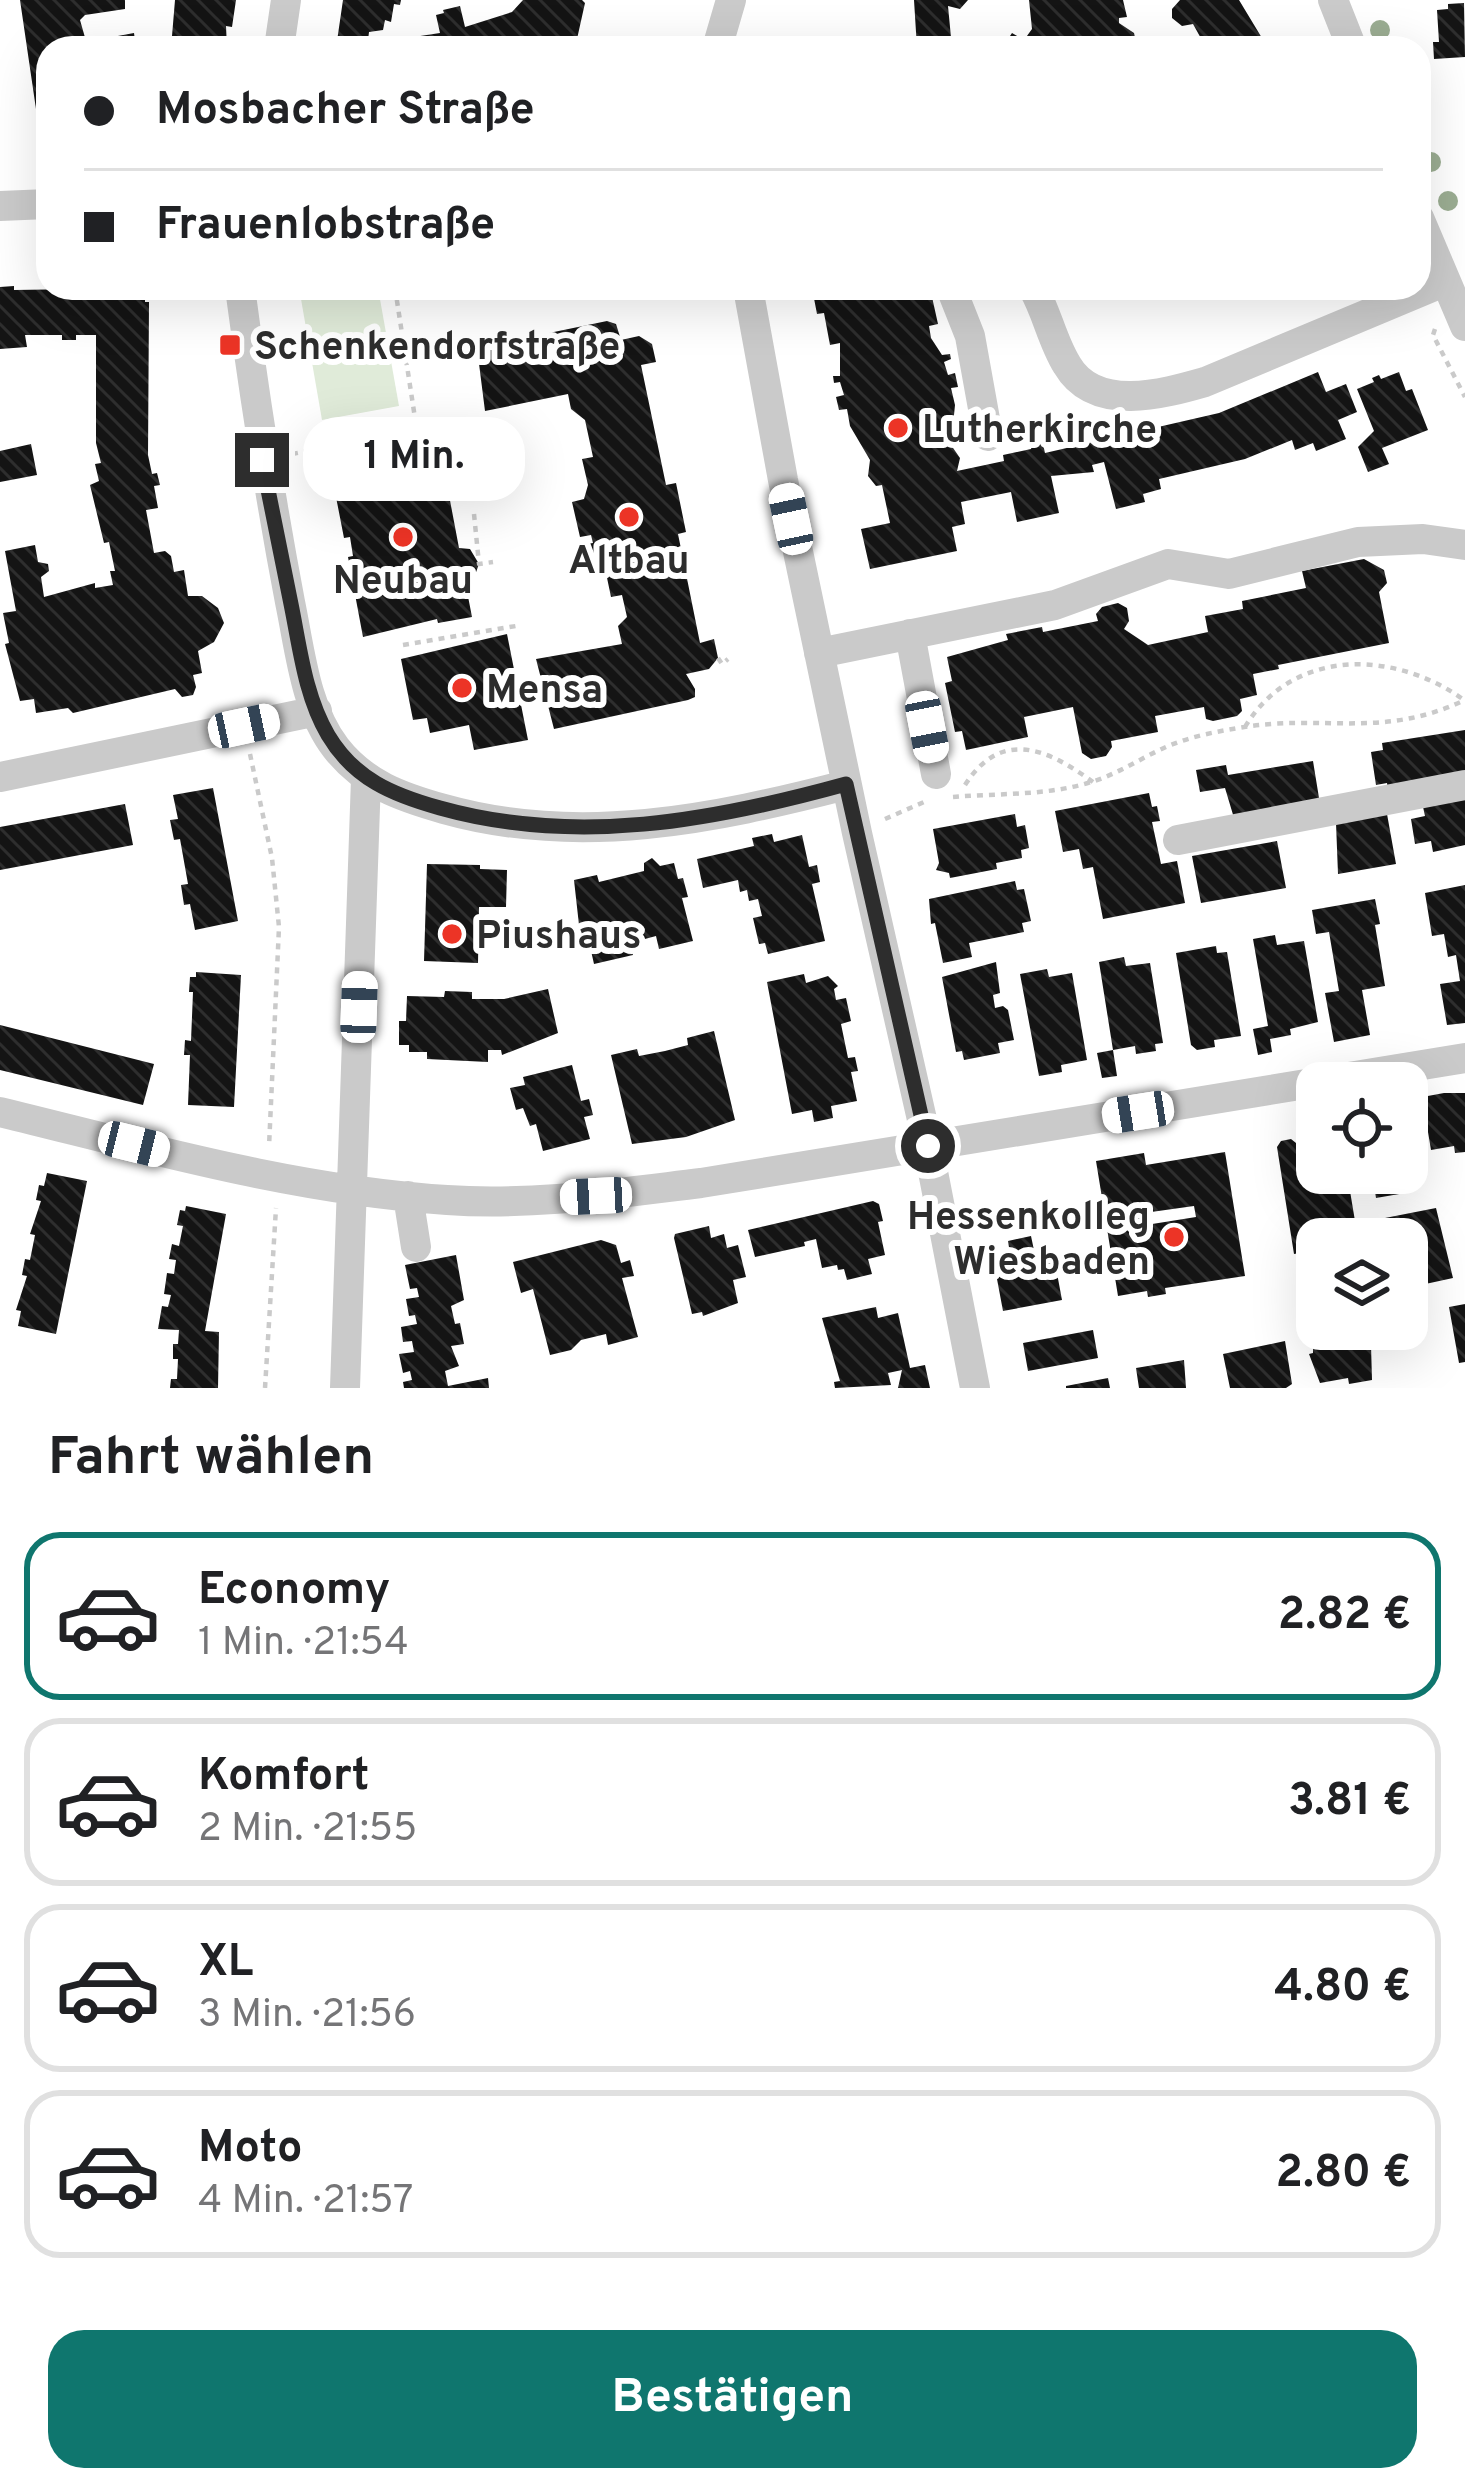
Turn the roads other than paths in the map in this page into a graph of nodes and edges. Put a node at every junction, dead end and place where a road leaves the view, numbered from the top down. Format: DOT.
graph roads {
  1 [pos="286,0"];
  2 [pos="731,0"];
  3 [pos="1333,0"];
  4 [pos="281,36"];
  5 [pos="720,36"];
  6 [pos="1347,36"];
  7 [pos="36,204"];
  8 [pos="0,206"];
  9 [pos="1431,249"];
  10 [pos="1444,282"];
  11 [pos="1431,287"];
  12 [pos="242,300"];
  13 [pos="750,300"];
  14 [pos="956,300"];
  15 [pos="1039,300"];
  16 [pos="1401,300"];
  17 [pos="1463,320"];
  18 [pos="988,436"];
  19 [pos="1465,545"];
  20 [pos="910,634"];
  21 [pos="819,653"];
  22 [pos="316,711"];
  23 [pos="0,777"];
  24 [pos="366,778"];
  25 [pos="846,784"];
  26 [pos="1465,785"];
  27 [pos="935,791"];
  28 [pos="1178,840"];
  29 [pos="1465,1058"];
  30 [pos="0,1112"];
  31 [pos="928,1146"];
  32 [pos="353,1190"];
  33 [pos="408,1196"];
  34 [pos="416,1247"];
  35 [pos="345,1388"];
  36 [pos="975,1388"];
  1 -- 4 [label="street"];
  2 -- 5 [label="street"];
  3 -- 6 [label="street"];
  7 -- 8 [label="street"];
  9 -- 10 [label="street"];
  10 -- 11 [label="street"];
  10 -- 17 [label="street"];
  12 -- 22 [label="street"];
  13 -- 21 [label="street"];
  14 -- 18 [label="street"];
  15 -- 16 [label="street"];
  19 -- 20 [label="street"];
  20 -- 21 [label="street"];
  20 -- 27 [label="street"];
  21 -- 25 [label="street"];
  22 -- 23 [label="street"];
  22 -- 24 [label="street"];
  24 -- 25 [label="street"];
  24 -- 32 [label="street"];
  25 -- 31 [label="street"];
  26 -- 28 [label="street"];
  29 -- 31 [label="street"];
  30 -- 32 [label="street"];
  31 -- 33 [label="street"];
  31 -- 36 [label="street"];
  32 -- 33 [label="street"];
  32 -- 35 [label="street"];
  33 -- 34 [label="street"];
}
